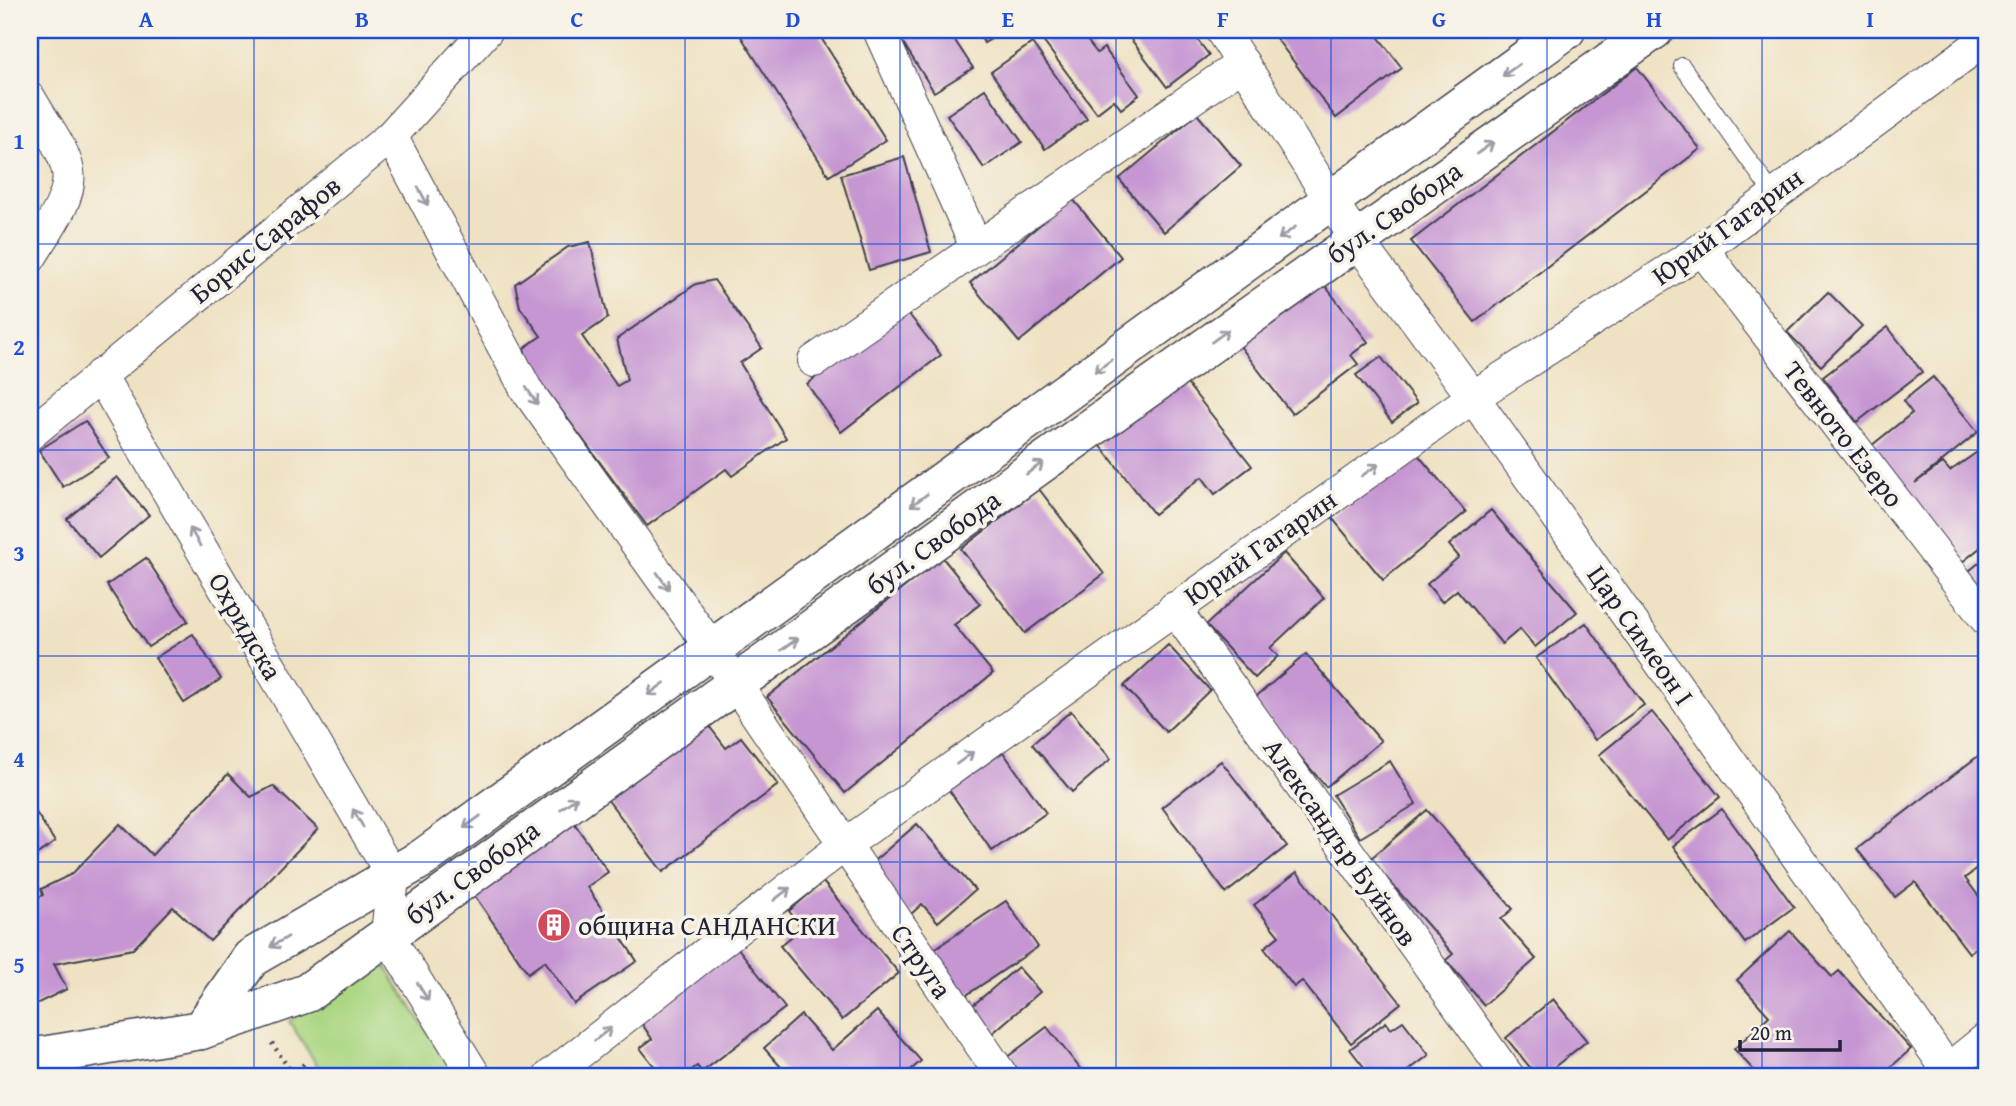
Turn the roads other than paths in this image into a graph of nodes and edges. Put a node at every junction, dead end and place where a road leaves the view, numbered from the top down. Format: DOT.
graph roads {
  1 [pos="487,30"];
  2 [pos="879,30"];
  3 [pos="1221,30"];
  4 [pos="1566,30"];
  5 [pos="1654,30"];
  6 [pos="1984,44"];
  7 [pos="1242,63"];
  8 [pos="1682,66"];
  9 [pos="30,99"];
  10 [pos="391,136"];
  11 [pos="1773,194"];
  12 [pos="1331,202"];
  13 [pos="1356,239"];
  14 [pos="976,246"];
  15 [pos="1702,248"];
  16 [pos="30,258"];
  17 [pos="814,361"];
  18 [pos="100,374"];
  19 [pos="1472,397"];
  20 [pos="30,434"];
  21 [pos="1174,608"];
  22 [pos="1986,619"];
  23 [pos="712,649"];
  24 [pos="735,684"];
  25 [pos="843,846"];
  26 [pos="393,877"];
  27 [pos="387,934"];
  28 [pos="201,1030"];
  29 [pos="1986,1039"];
  30 [pos="30,1058"];
  31 [pos="1944,1073"];
  32 [pos="475,1076"];
  33 [pos="550,1076"];
  34 [pos="1002,1076"];
  35 [pos="1508,1076"];
  1 -- 10 [label="street, Борис Сарафов"];
  2 -- 14 [label="street"];
  3 -- 7 [label="street, Цар Симеон I"];
  4 -- 12 [label="street, бул. Свобода, one-way"];
  13 -- 5 [label="street, бул. Свобода, one-way"];
  6 -- 11 [label="street, Юрий Гагарин"];
  7 -- 12 [label="street, Цар Симеон I"];
  7 -- 14 [label="street"];
  8 -- 11 [label="lane"];
  9 -- 16 [label="street"];
  10 -- 18 [label="street, Борис Сарафов"];
  10 -- 23 [label="street, Струга, one-way"];
  11 -- 15 [label="street, Юрий Гагарин"];
  12 -- 13 [label="street, Цар Симеон I"];
  12 -- 23 [label="street, бул. Свобода, one-way"];
  13 -- 19 [label="street, Цар Симеон I"];
  24 -- 13 [label="street, бул. Свобода, one-way"];
  14 -- 17 [label="street"];
  15 -- 19 [label="street, Юрий Гагарин"];
  15 -- 22 [label="street, Тевното Езеро"];
  18 -- 20 [label="street, Борис Сарафов"];
  26 -- 18 [label="street, Охридска, one-way"];
  21 -- 19 [label="street, Юрий Гагарин, one-way"];
  19 -- 31 [label="street, Цар Симеон I"];
  25 -- 21 [label="street, Юрий Гагарин, one-way"];
  21 -- 35 [label="street, Александър Буйнов"];
  23 -- 24 [label="street, Струга"];
  23 -- 26 [label="street, бул. Свобода, one-way"];
  24 -- 25 [label="street, Струга"];
  27 -- 24 [label="street, бул. Свобода, one-way"];
  33 -- 25 [label="street, Юрий Гагарин, one-way"];
  25 -- 34 [label="street, Струга"];
  26 -- 27 [label="street"];
  26 -- 28 [label="street, бул. Свобода, one-way"];
  27 -- 28 [label="street, бул. Свобода"];
  27 -- 32 [label="street, one-way"];
  28 -- 30 [label="street, бул. Свобода"];
  29 -- 31 [label="street"];
}
